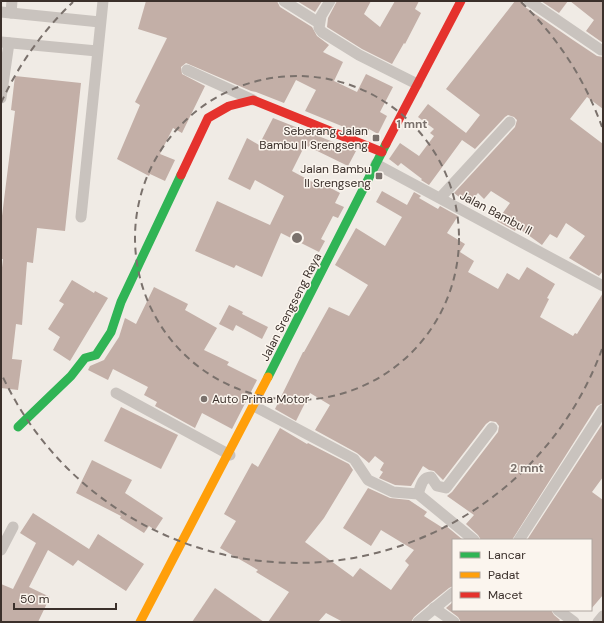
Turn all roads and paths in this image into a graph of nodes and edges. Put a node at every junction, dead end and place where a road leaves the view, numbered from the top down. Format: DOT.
graph roads {
  1 [pos="12,1"];
  2 [pos="103,1"];
  3 [pos="284,1"];
  4 [pos="330,1"];
  5 [pos="461,1"];
  6 [pos="529,1"];
  7 [pos="6,13"];
  8 [pos="100,22"];
  9 [pos="319,23"];
  10 [pos="5,42"];
  11 [pos="601,50"];
  12 [pos="97,52"];
  13 [pos="187,70"];
  14 [pos="417,84"];
  15 [pos="1,98"];
  16 [pos="253,100"];
  17 [pos="510,122"];
  18 [pos="382,152"];
  19 [pos="376,164"];
  20 [pos="440,198"];
  21 [pos="81,217"];
  22 [pos="603,286"];
  23 [pos="116,393"];
  24 [pos="254,406"];
  25 [pos="603,410"];
  26 [pos="18,427"];
  27 [pos="492,428"];
  28 [pos="230,455"];
  29 [pos="418,494"];
  30 [pos="14,527"];
  31 [pos="473,539"];
  32 [pos="520,539"];
  33 [pos="1,550"];
  34 [pos="452,594"];
  35 [pos="434,608"];
  36 [pos="559,611"];
  37 [pos="603,616"];
  38 [pos="140,622"];
  39 [pos="418,622"];
  40 [pos="454,622"];
  41 [pos="574,622"];
  42 [pos="598,622"];
  1 -- 7 [label="street"];
  2 -- 8 [label="street"];
  3 -- 9 [label="street"];
  4 -- 9 [label="street"];
  5 -- 14 [label="main road, Jalan Srengseng Raya"];
  6 -- 11 [label="street"];
  7 -- 8 [label="street"];
  8 -- 12 [label="street"];
  9 -- 14 [label="street"];
  10 -- 12 [label="street"];
  10 -- 15 [label="street"];
  12 -- 21 [label="street"];
  13 -- 16 [label="street"];
  14 -- 18 [label="main road, Jalan Srengseng Raya"];
  16 -- 18 [label="main road"];
  16 -- 26 [label="main road"];
  17 -- 20 [label="street"];
  18 -- 19 [label="main road, Jalan Srengseng Raya"];
  19 -- 20 [label="street, Jalan Bambu II"];
  19 -- 24 [label="main road, Jalan Srengseng Raya"];
  20 -- 22 [label="street, Jalan Bambu II"];
  23 -- 28 [label="street"];
  24 -- 28 [label="main road, Jalan Srengseng Raya"];
  24 -- 29 [label="street"];
  25 -- 32 [label="street"];
  27 -- 29 [label="street"];
  28 -- 38 [label="main road, Jalan Srengseng Raya"];
  29 -- 31 [label="street"];
  30 -- 33 [label="street"];
  34 -- 35 [label="street"];
  35 -- 39 [label="street"];
  35 -- 40 [label="street"];
  36 -- 41 [label="street"];
  37 -- 42 [label="street"];
}
